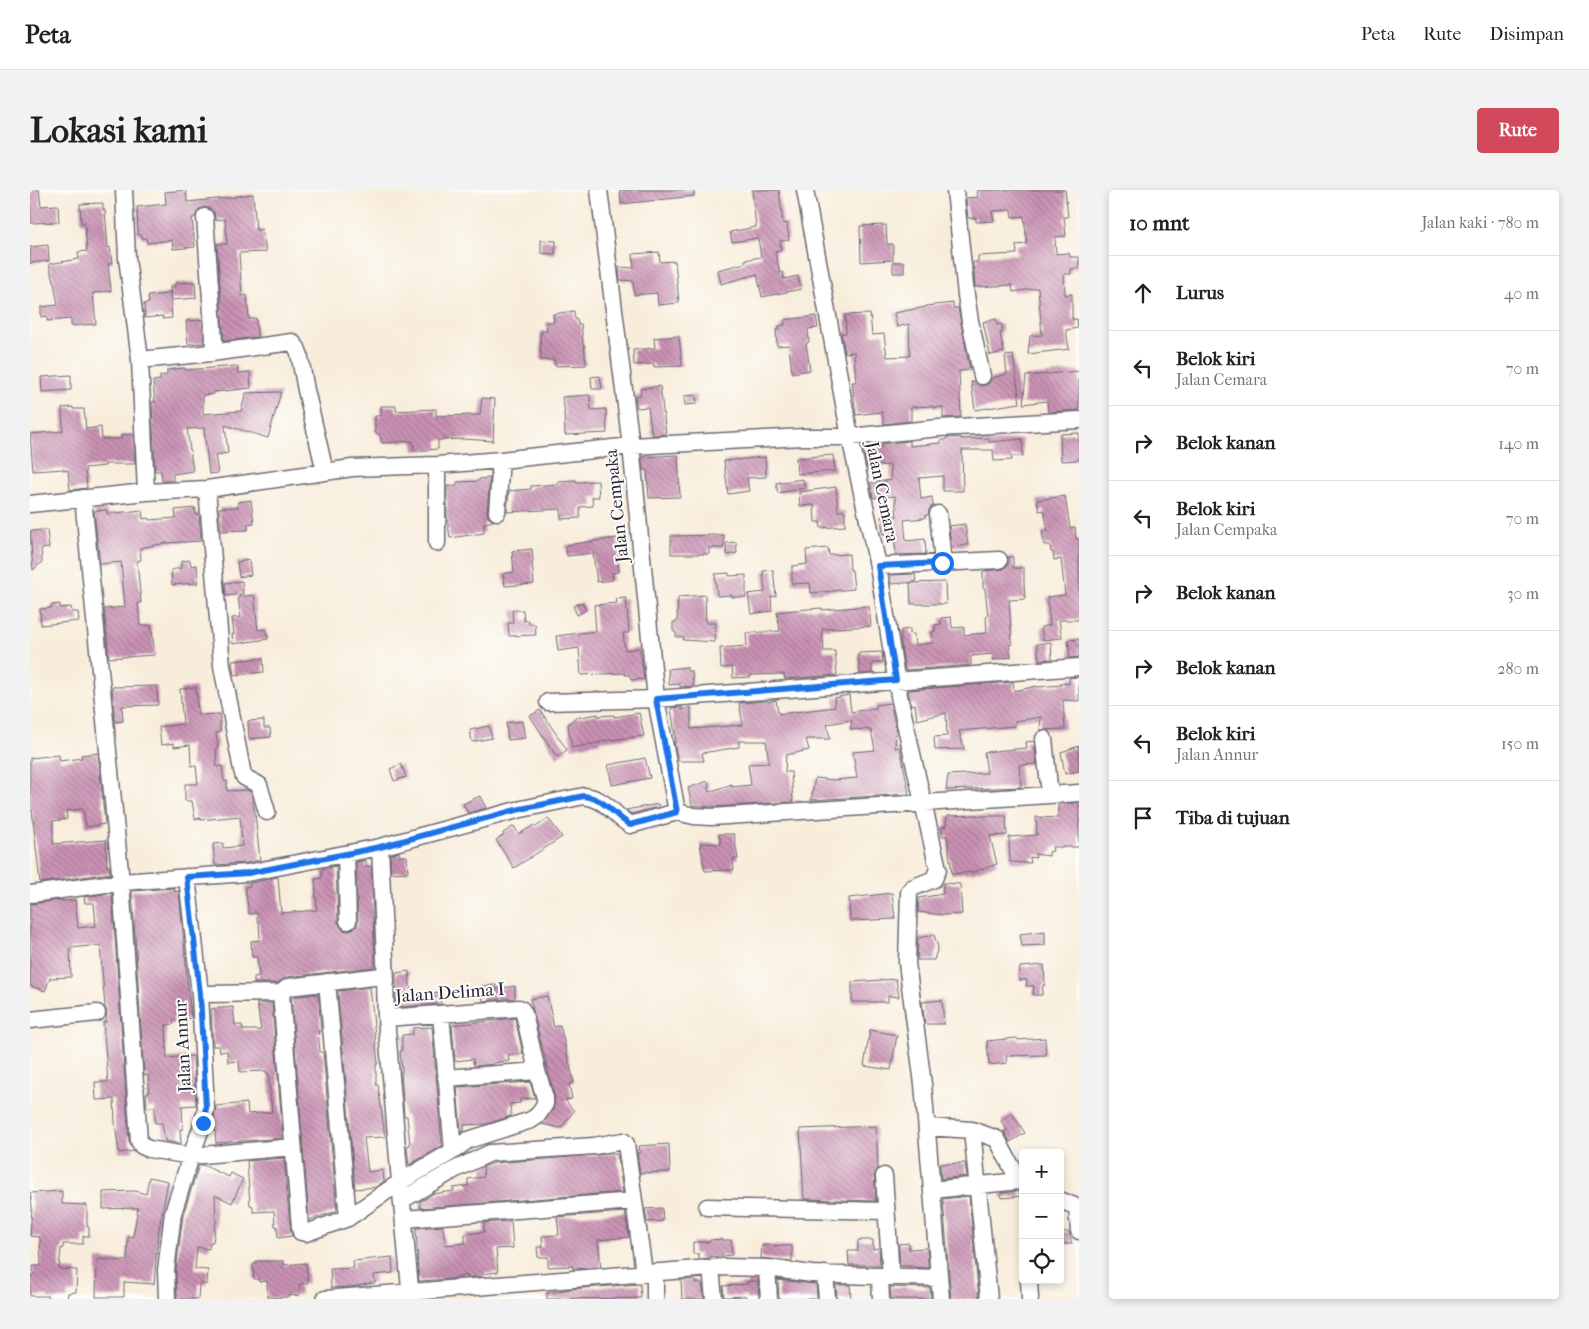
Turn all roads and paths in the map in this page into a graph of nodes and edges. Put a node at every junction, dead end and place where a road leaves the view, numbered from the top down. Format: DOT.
graph roads {
  1 [pos="124,190"];
  2 [pos="600,190"];
  3 [pos="805,190"];
  4 [pos="955,190"];
  5 [pos="204,217"];
  6 [pos="210,353"];
  7 [pos="140,360"];
  8 [pos="982,376"];
  9 [pos="1079,420"];
  10 [pos="850,437"];
  11 [pos="631,446"];
  12 [pos="502,460"];
  13 [pos="437,466"];
  14 [pos="325,472"];
  15 [pos="207,488"];
  16 [pos="146,492"];
  17 [pos="83,498"];
  18 [pos="30,504"];
  19 [pos="497,512"];
  20 [pos="938,514"];
  21 [pos="437,543"];
  22 [pos="999,560"];
  23 [pos="942,563"];
  24 [pos="878,566"];
  25 [pos="1079,667"];
  26 [pos="896,680"];
  27 [pos="656,699"];
  28 [pos="548,702"];
  29 [pos="1044,739"];
  30 [pos="1079,793"];
  31 [pos="1050,795"];
  32 [pos="922,803"];
  33 [pos="267,812"];
  34 [pos="679,813"];
  35 [pos="380,847"];
  36 [pos="346,854"];
  37 [pos="187,877"];
  38 [pos="121,882"];
  39 [pos="31,894"];
  40 [pos="348,921"];
  41 [pos="327,982"];
  42 [pos="386,982"];
  43 [pos="281,993"];
  44 [pos="200,994"];
  45 [pos="97,1013"];
  46 [pos="441,1014"];
  47 [pos="386,1018"];
  48 [pos="30,1020"];
  49 [pos="537,1071"];
  50 [pos="446,1078"];
  51 [pos="927,1127"];
  52 [pos="972,1130"];
  53 [pos="293,1147"];
  54 [pos="453,1151"];
  55 [pos="191,1156"];
  56 [pos="884,1176"];
  57 [pos="1019,1178"];
  58 [pos="400,1182"];
  59 [pos="1019,1182"];
  60 [pos="977,1186"];
  61 [pos="932,1190"];
  62 [pos="402,1200"];
  63 [pos="634,1202"];
  64 [pos="1064,1202"];
  65 [pos="707,1207"];
  66 [pos="1078,1208"];
  67 [pos="886,1211"];
  68 [pos="348,1218"];
  69 [pos="404,1219"];
  70 [pos="1079,1231"];
  71 [pos="711,1268"];
  72 [pos="767,1268"];
  73 [pos="649,1272"];
  74 [pos="825,1274"];
  75 [pos="886,1276"];
  76 [pos="938,1278"];
  77 [pos="1029,1284"];
  78 [pos="489,1292"];
  79 [pos="411,1296"];
  80 [pos="167,1299"];
  81 [pos="326,1299"];
  82 [pos="656,1299"];
  83 [pos="714,1299"];
  84 [pos="769,1299"];
  85 [pos="827,1299"];
  86 [pos="881,1299"];
  87 [pos="941,1299"];
  88 [pos="989,1299"];
  89 [pos="1030,1299"];
  1 -- 7 [label="street"];
  2 -- 11 [label="street, Jalan Cempaka"];
  3 -- 10 [label="street, Jalan Cemara"];
  4 -- 8 [label="street"];
  5 -- 6 [label="street"];
  6 -- 7 [label="street"];
  6 -- 14 [label="street"];
  7 -- 16 [label="street"];
  9 -- 10 [label="street"];
  10 -- 11 [label="street"];
  10 -- 24 [label="street, Jalan Cemara"];
  11 -- 12 [label="street"];
  11 -- 27 [label="street, Jalan Cempaka"];
  12 -- 13 [label="street"];
  12 -- 19 [label="street"];
  13 -- 14 [label="street"];
  13 -- 21 [label="street"];
  14 -- 15 [label="street"];
  15 -- 16 [label="street"];
  15 -- 33 [label="street"];
  16 -- 17 [label="street"];
  17 -- 18 [label="street"];
  17 -- 38 [label="street"];
  20 -- 23 [label="street"];
  22 -- 23 [label="street"];
  23 -- 24 [label="street"];
  24 -- 26 [label="street, Jalan Cemara"];
  25 -- 26 [label="street"];
  26 -- 27 [label="street"];
  26 -- 32 [label="street, Jalan Cemara"];
  27 -- 28 [label="street"];
  27 -- 34 [label="street, Jalan Cempaka"];
  29 -- 31 [label="street"];
  30 -- 31 [label="street"];
  31 -- 32 [label="street"];
  32 -- 34 [label="street"];
  32 -- 51 [label="street, Jalan Cemara"];
  34 -- 35 [label="street"];
  35 -- 36 [label="street"];
  35 -- 42 [label="street"];
  36 -- 37 [label="street"];
  36 -- 40 [label="street"];
  37 -- 38 [label="street"];
  37 -- 44 [label="street, Jalan Annur"];
  38 -- 39 [label="street"];
  38 -- 55 [label="street"];
  41 -- 42 [label="street"];
  41 -- 43 [label="street"];
  41 -- 68 [label="street"];
  42 -- 47 [label="street"];
  43 -- 44 [label="street"];
  43 -- 53 [label="street"];
  44 -- 55 [label="street, Jalan Annur"];
  45 -- 48 [label="street"];
  46 -- 47 [label="street, Jalan Delima I"];
  46 -- 49 [label="street, Jalan Delima I"];
  46 -- 50 [label="street"];
  47 -- 58 [label="street"];
  49 -- 50 [label="street"];
  49 -- 54 [label="street, Jalan Delima I"];
  50 -- 54 [label="street"];
  51 -- 52 [label="street"];
  51 -- 61 [label="street"];
  52 -- 57 [label="street"];
  52 -- 60 [label="street"];
  53 -- 55 [label="street"];
  53 -- 68 [label="street, Jalan Delima I"];
  54 -- 58 [label="street, Jalan Delima I"];
  55 -- 80 [label="street, Jalan Annur"];
  56 -- 67 [label="street"];
  58 -- 62 [label="street"];
  58 -- 68 [label="street, Jalan Delima I"];
  59 -- 60 [label="street"];
  60 -- 61 [label="street"];
  60 -- 88 [label="street"];
  61 -- 76 [label="street"];
  62 -- 63 [label="street"];
  62 -- 69 [label="street"];
  63 -- 69 [label="street"];
  63 -- 73 [label="street"];
  64 -- 66 [label="street"];
  65 -- 67 [label="street"];
  66 -- 70 [label="street"];
  67 -- 75 [label="street"];
  69 -- 79 [label="street"];
  71 -- 72 [label="street"];
  71 -- 73 [label="street"];
  71 -- 83 [label="street"];
  72 -- 74 [label="street"];
  72 -- 84 [label="street"];
  73 -- 78 [label="street"];
  73 -- 82 [label="street"];
  74 -- 75 [label="street"];
  74 -- 85 [label="street"];
  75 -- 76 [label="street"];
  75 -- 86 [label="street"];
  76 -- 87 [label="street"];
  77 -- 89 [label="street"];
  78 -- 79 [label="street"];
  79 -- 81 [label="street"];
}
